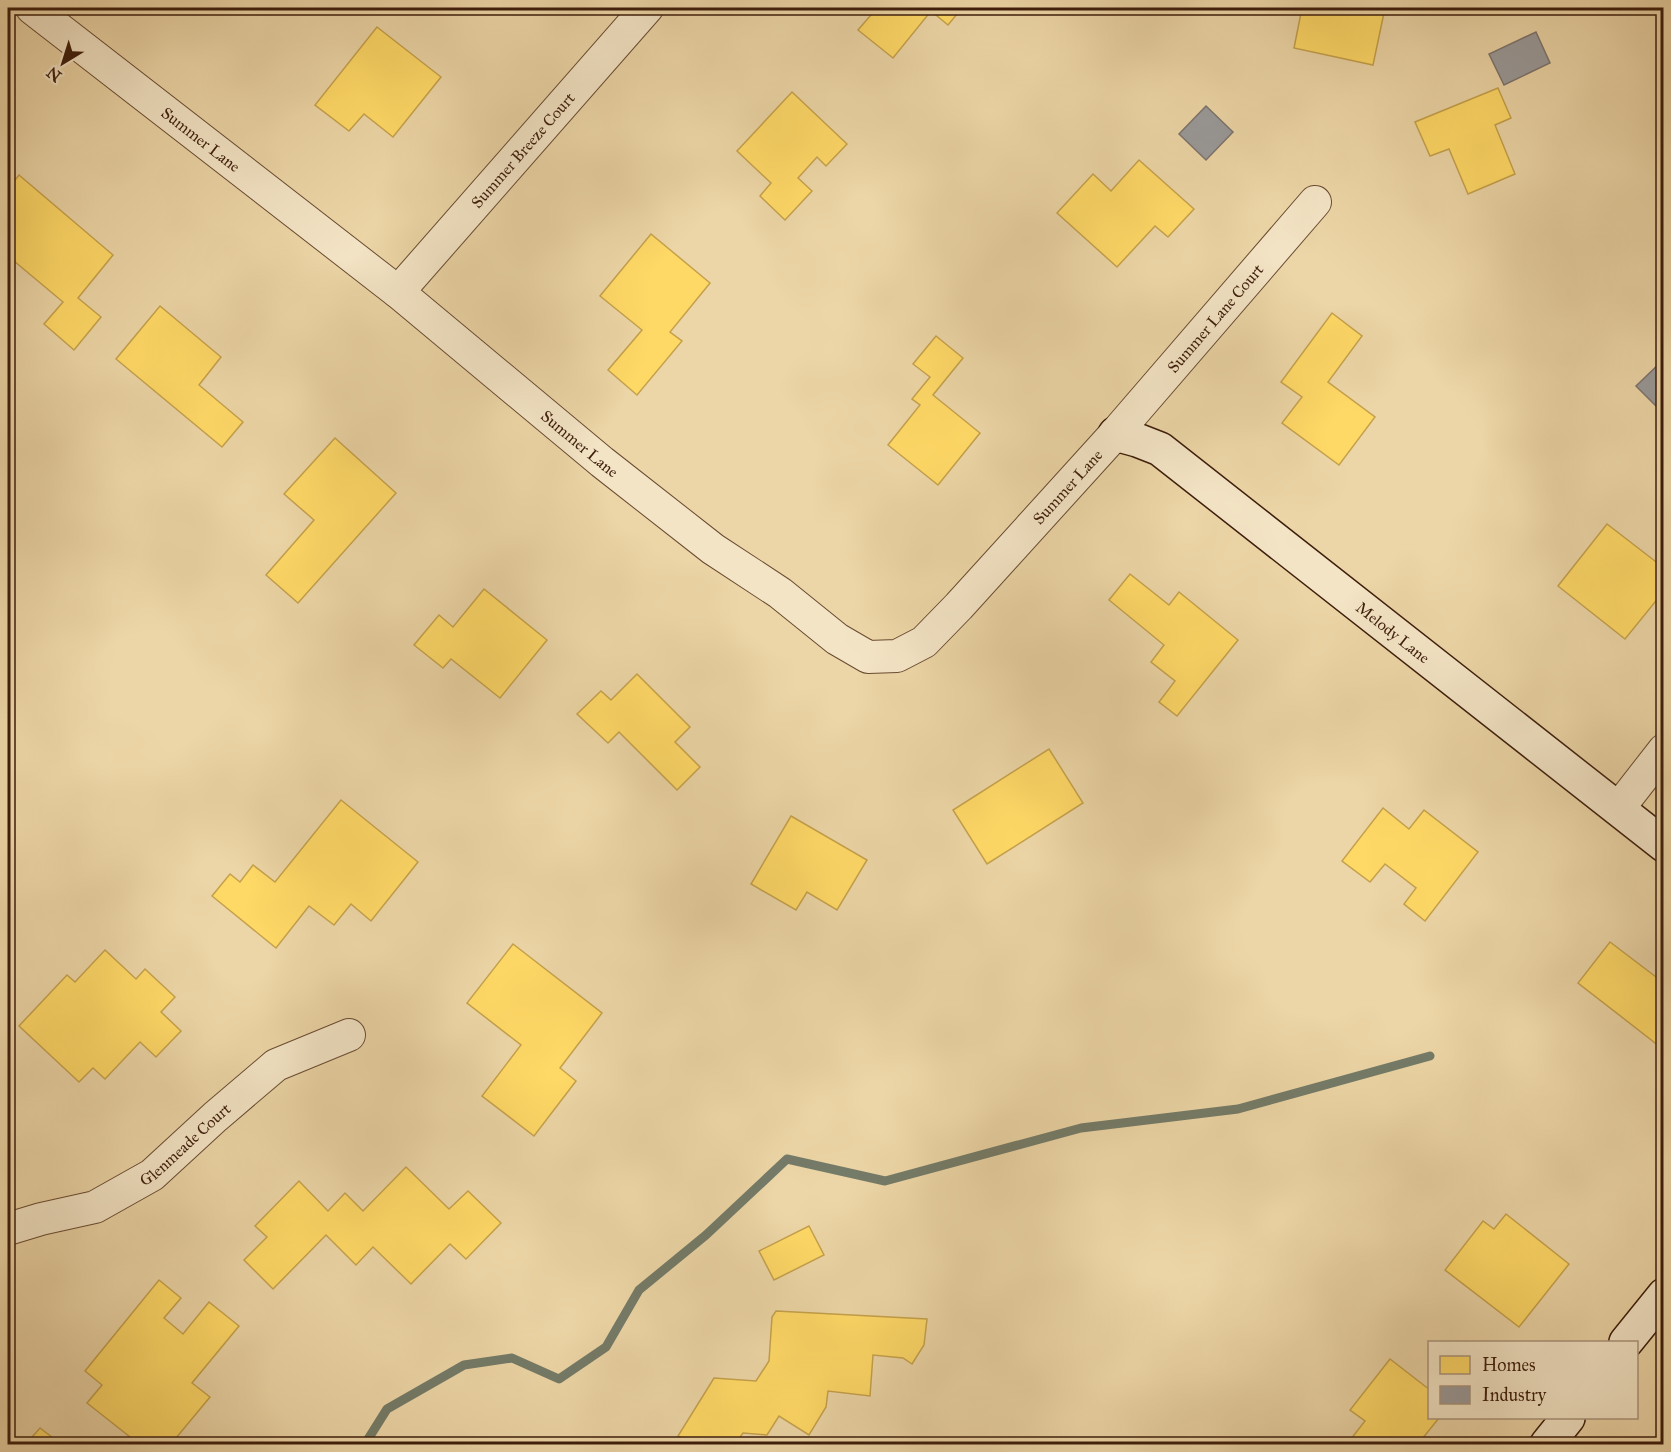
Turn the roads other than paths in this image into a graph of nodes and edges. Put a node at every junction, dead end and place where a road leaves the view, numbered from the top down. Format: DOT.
graph roads {
  1 [pos="32,8"];
  2 [pos="647,8"];
  3 [pos="1315,202"];
  4 [pos="398,292"];
  5 [pos="1115,434"];
  6 [pos="1664,750"];
  7 [pos="1618,809"];
  8 [pos="1664,845"];
  9 [pos="349,1035"];
  10 [pos="8,1229"];
  11 [pos="1664,1295"];
  12 [pos="1627,1341"];
  13 [pos="1567,1419"];
  14 [pos="1547,1444"];
  1 -- 4 [label="street, Summer Lane"];
  2 -- 4 [label="street, Summer Breeze Court"];
  3 -- 5 [label="street, Summer Lane Court"];
  4 -- 5 [label="street, Summer Lane"];
  5 -- 7 [label="street, Melody Lane"];
  6 -- 7 [label="street"];
  7 -- 8 [label="street, Melody Lane"];
  9 -- 10 [label="street, Glenmeade Court"];
  11 -- 12 [label="street"];
  13 -- 14 [label="street"];
}
